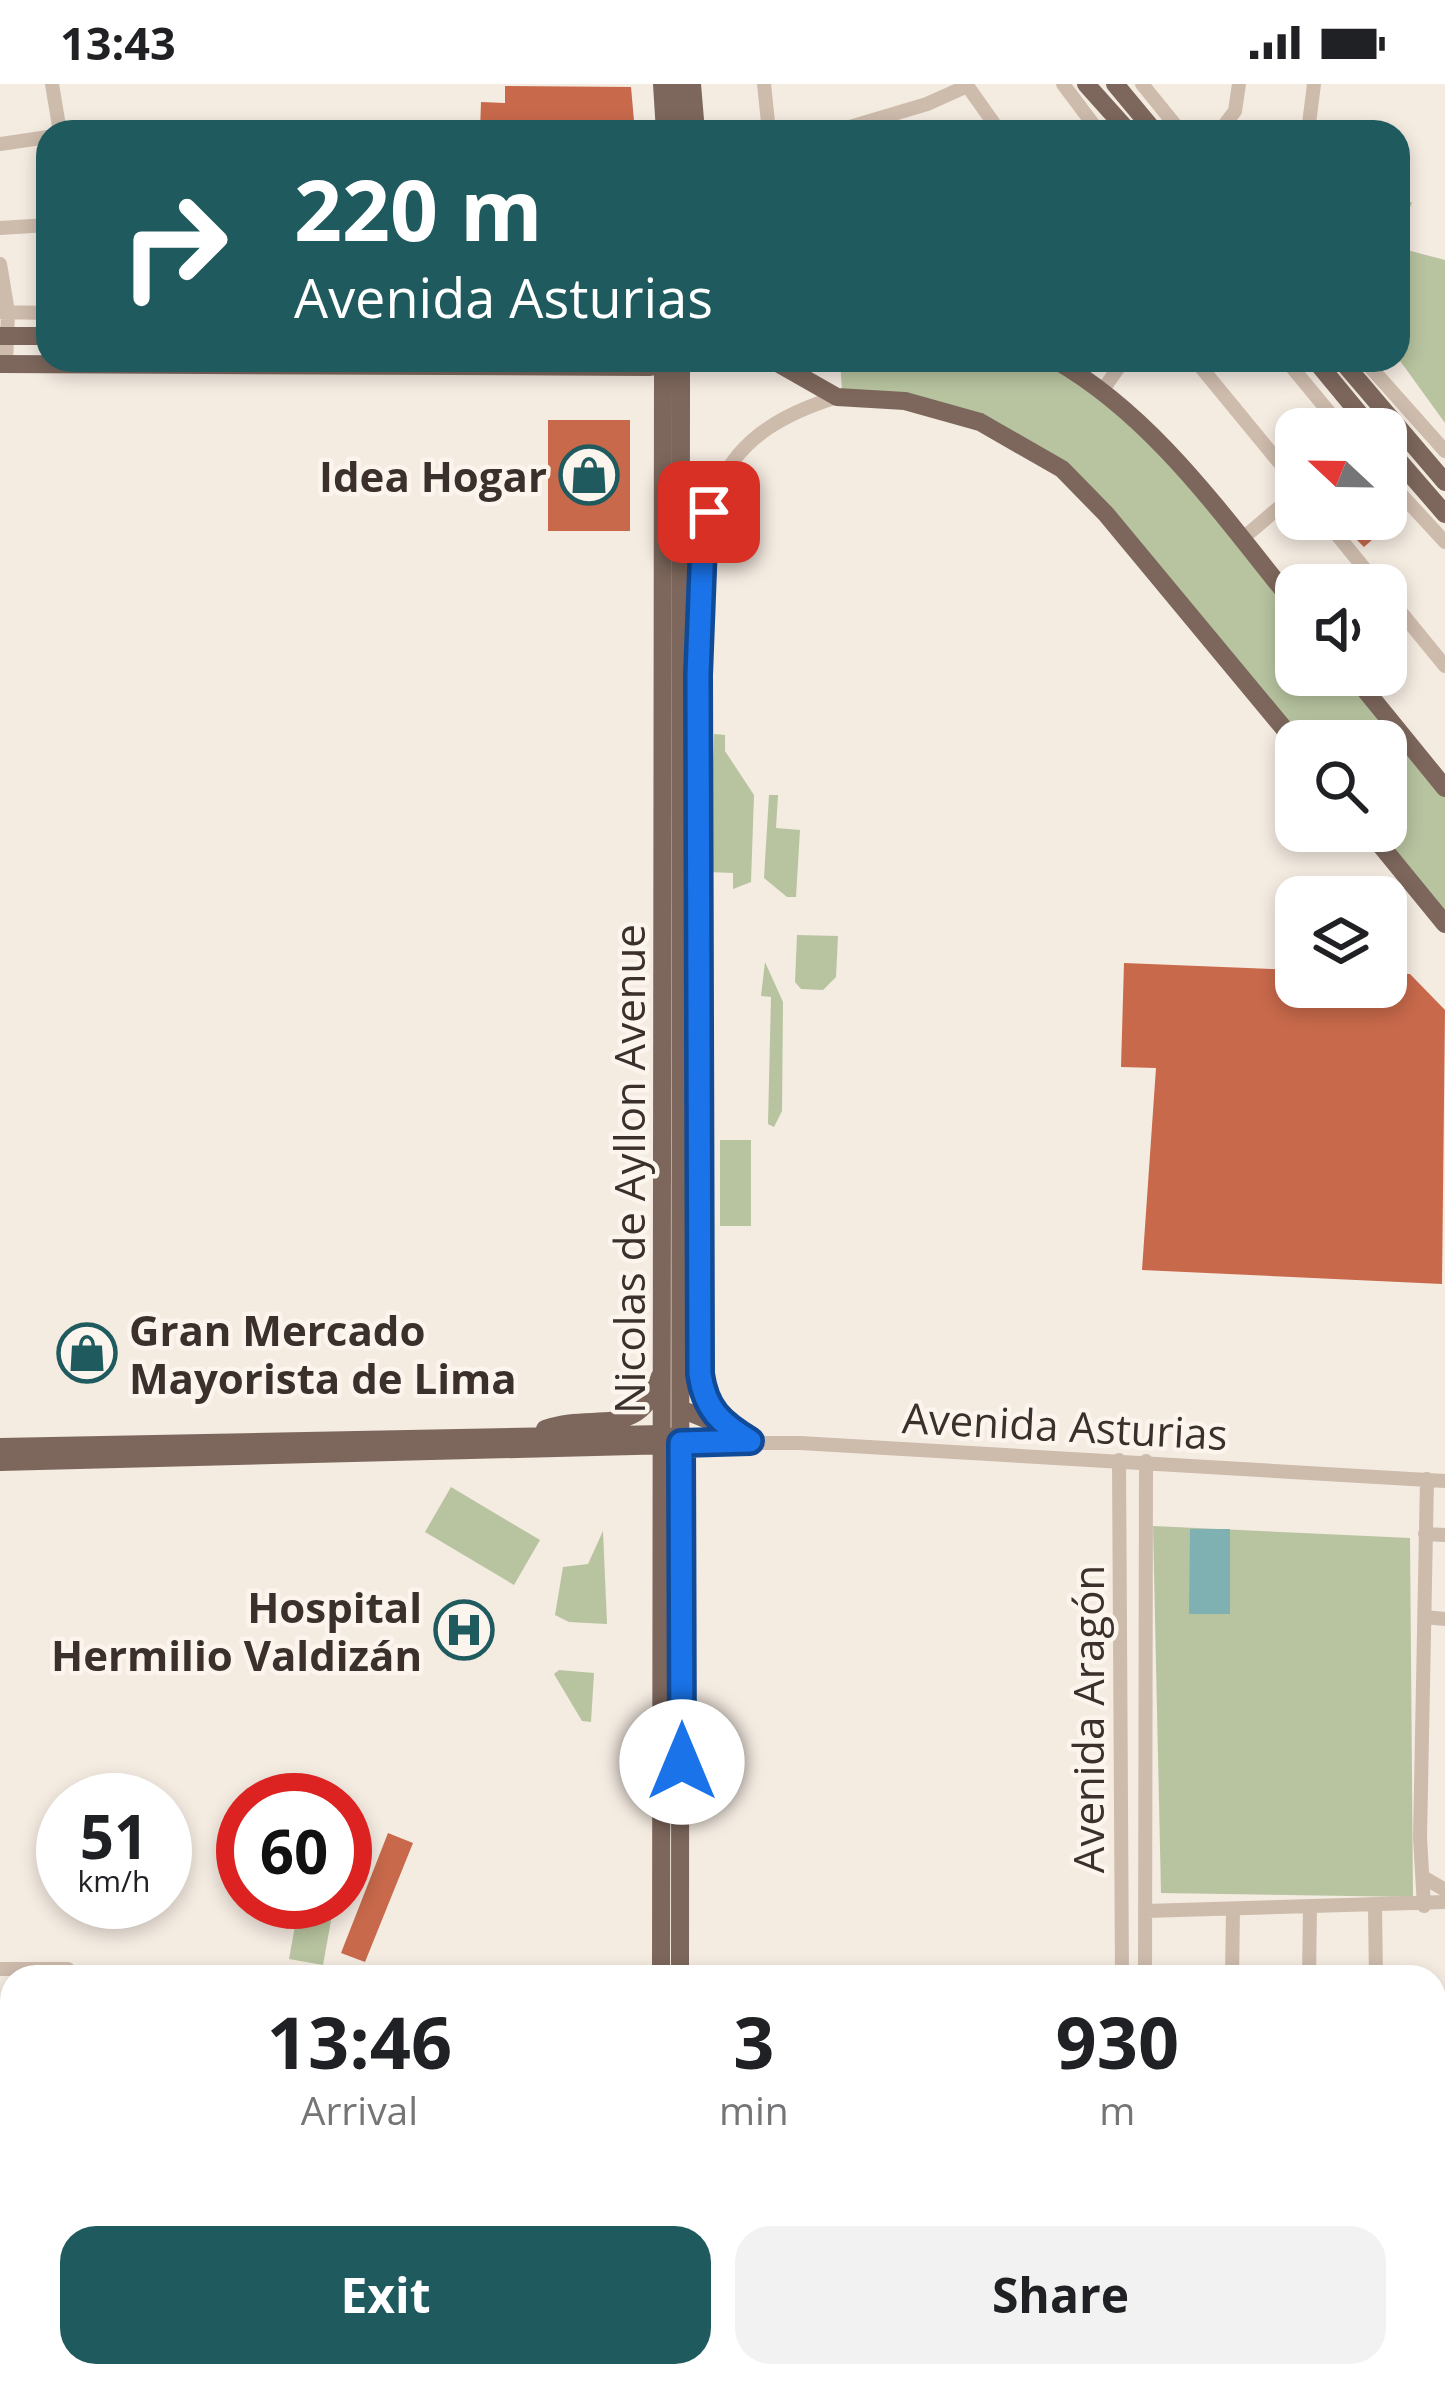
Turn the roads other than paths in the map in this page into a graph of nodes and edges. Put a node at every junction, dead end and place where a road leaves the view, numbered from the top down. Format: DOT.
graph roads {
  1 [pos="52,84"];
  2 [pos="662,84"];
  3 [pos="678,84"];
  4 [pos="692,84"];
  5 [pos="764,84"];
  6 [pos="1063,84"];
  7 [pos="1086,84"];
  8 [pos="1115,84"];
  9 [pos="1142,84"];
  10 [pos="1239,84"];
  11 [pos="1315,84"];
  12 [pos="967,85"];
  13 [pos="58,120"];
  14 [pos="664,120"];
  15 [pos="680,120"];
  16 [pos="695,120"];
  17 [pos="768,120"];
  18 [pos="873,120"];
  19 [pos="992,120"];
  20 [pos="1090,120"];
  21 [pos="1118,120"];
  22 [pos="1145,120"];
  23 [pos="1171,120"];
  24 [pos="1228,120"];
  25 [pos="1310,120"];
  26 [pos="36,139"];
  27 [pos="0,144"];
  28 [pos="36,226"];
  29 [pos="0,228"];
  30 [pos="0,264"];
  31 [pos="4,312"];
  32 [pos="36,313"];
  33 [pos="4,336"];
  34 [pos="36,336"];
  35 [pos="3,364"];
  36 [pos="36,364"];
  37 [pos="656,372"];
  38 [pos="681,372"];
  39 [pos="793,372"];
  40 [pos="1073,372"];
  41 [pos="1115,372"];
  42 [pos="1206,372"];
  43 [pos="1296,372"];
  44 [pos="1325,372"];
  45 [pos="1351,372"];
  46 [pos="1375,372"];
  47 [pos="1102,391"];
  48 [pos="837,397"];
  49 [pos="1326,408"];
  50 [pos="1355,408"];
  51 [pos="1445,451"];
  52 [pos="1275,457"];
  53 [pos="1407,470"];
  54 [pos="723,476"];
  55 [pos="1445,482"];
  56 [pos="1407,501"];
  57 [pos="1275,511"];
  58 [pos="1445,514"];
  59 [pos="1242,539"];
  60 [pos="1341,540"];
  61 [pos="1445,542"];
  62 [pos="1361,564"];
  63 [pos="1275,580"];
  64 [pos="681,609"];
  65 [pos="1407,620"];
  66 [pos="1445,666"];
  67 [pos="1371,696"];
  68 [pos="1277,720"];
  69 [pos="1442,777"];
  70 [pos="1386,852"];
  71 [pos="1445,924"];
  72 [pos="664,1360"];
  73 [pos="681,1409"];
  74 [pos="725,1427"];
  75 [pos="525,1436"];
  76 [pos="750,1441"];
  77 [pos="670,1442"];
  78 [pos="303,1446"];
  79 [pos="0,1447"];
  80 [pos="1119,1460"];
  81 [pos="1146,1461"];
  82 [pos="0,1462"];
  83 [pos="1427,1479"];
  84 [pos="1445,1481"];
  85 [pos="1425,1534"];
  86 [pos="1445,1535"];
  87 [pos="1425,1617"];
  88 [pos="1445,1618"];
  89 [pos="1423,1877"];
  90 [pos="1445,1890"];
  91 [pos="1445,1902"];
  92 [pos="1424,1906"];
  93 [pos="1310,1907"];
  94 [pos="1375,1907"];
  95 [pos="1233,1909"];
  96 [pos="1145,1911"];
  97 [pos="661,1965"];
  98 [pos="680,1965"];
  99 [pos="1122,1965"];
  100 [pos="1145,1965"];
  101 [pos="1232,1965"];
  102 [pos="1310,1965"];
  103 [pos="1376,1965"];
  1 -- 13 [label="street"];
  2 -- 14 [label="main road"];
  3 -- 15 [label="main road"];
  4 -- 16 [label="main road"];
  5 -- 17 [label="street"];
  6 -- 20 [label="street"];
  7 -- 21 [label="main road"];
  8 -- 22 [label="main road"];
  9 -- 23 [label="street"];
  10 -- 24 [label="street"];
  11 -- 25 [label="street"];
  12 -- 18 [label="street"];
  12 -- 19 [label="street"];
  26 -- 27 [label="street"];
  28 -- 29 [label="street"];
  30 -- 31 [label="street"];
  31 -- 32 [label="street"];
  31 -- 33 [label="street"];
  33 -- 34 [label="main road"];
  33 -- 35 [label="street"];
  35 -- 36 [label="main road"];
  37 -- 72 [label="main road, Nicolas de Ayllon Avenue"];
  38 -- 64 [label="main road, Nicolas de Ayllon Avenue"];
  39 -- 48 [label="main road"];
  40 -- 47 [label="main road"];
  41 -- 47 [label="street"];
  42 -- 52 [label="street"];
  43 -- 49 [label="street"];
  44 -- 50 [label="main road"];
  45 -- 55 [label="main road"];
  46 -- 51 [label="street"];
  47 -- 59 [label="main road"];
  48 -- 54 [label="street"];
  48 -- 68 [label="main road"];
  53 -- 58 [label="main road"];
  54 -- 64 [label="main road"];
  54 -- 74 [label="street, Nicolas de Ayllon Avenue"];
  56 -- 61 [label="street"];
  57 -- 59 [label="street"];
  59 -- 63 [label="main road"];
  60 -- 62 [label="street"];
  64 -- 73 [label="main road, Nicolas de Ayllon Avenue"];
  65 -- 66 [label="street"];
  67 -- 69 [label="main road"];
  70 -- 71 [label="main road"];
  72 -- 75 [label="main road"];
  72 -- 77 [label="main road, Nicolas de Ayllon Avenue"];
  73 -- 74 [label="main road"];
  73 -- 77 [label="main road, Nicolas de Ayllon Avenue"];
  74 -- 76 [label="street"];
  75 -- 77 [label="main road"];
  75 -- 78 [label="main road"];
  76 -- 77 [label="street, Avenida Asturias"];
  76 -- 80 [label="street, Avenida Asturias"];
  77 -- 78 [label="main road"];
  77 -- 97 [label="main road, Nicolas de Ayllon Avenue"];
  77 -- 98 [label="main road, Nicolas de Ayllon Avenue"];
  78 -- 79 [label="main road"];
  78 -- 82 [label="main road"];
  80 -- 81 [label="street, Avenida Asturias"];
  80 -- 99 [label="street, Avenida Aragón"];
  81 -- 83 [label="street, Avenida Asturias"];
  81 -- 96 [label="street, Avenida Aragón"];
  83 -- 84 [label="street, Avenida Asturias"];
  83 -- 85 [label="street"];
  85 -- 86 [label="street"];
  85 -- 87 [label="street"];
  87 -- 88 [label="street"];
  87 -- 89 [label="street"];
  89 -- 90 [label="street"];
  89 -- 92 [label="street"];
  91 -- 92 [label="street"];
  92 -- 94 [label="street"];
  93 -- 94 [label="street"];
  93 -- 95 [label="street"];
  93 -- 102 [label="street"];
  94 -- 103 [label="street"];
  95 -- 96 [label="street"];
  95 -- 101 [label="street"];
  96 -- 100 [label="street, Avenida Aragón"];
}
